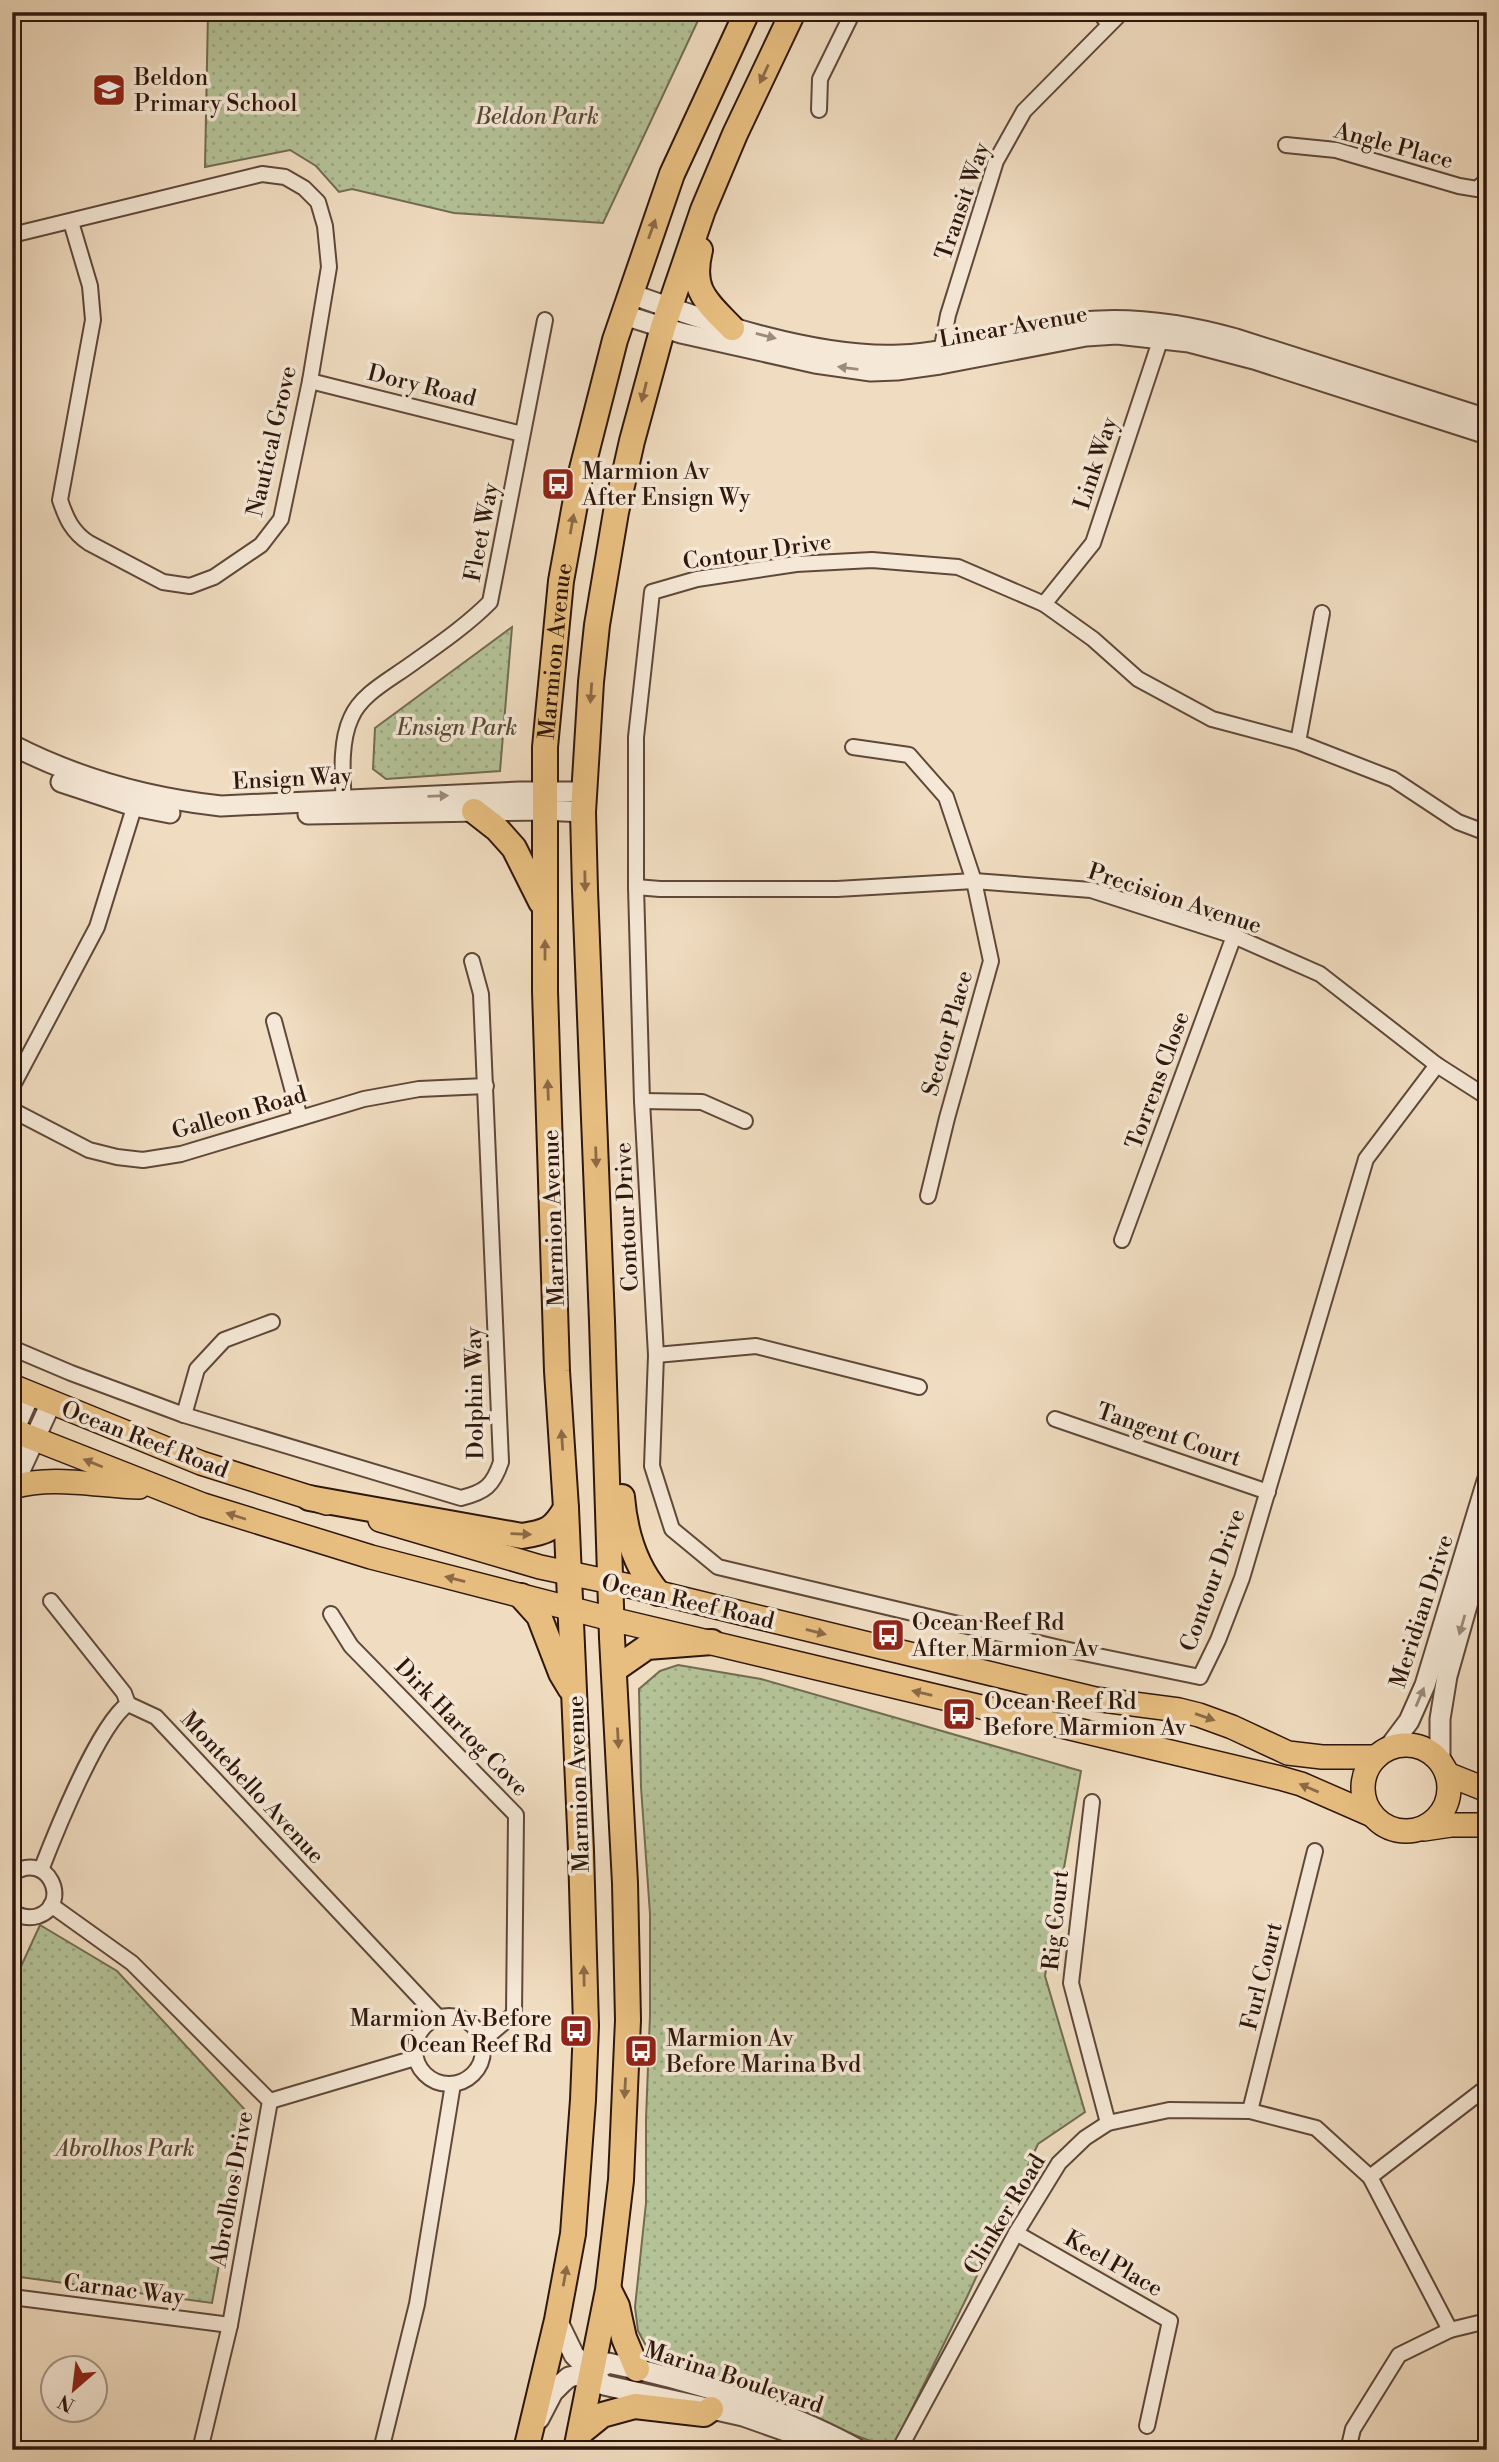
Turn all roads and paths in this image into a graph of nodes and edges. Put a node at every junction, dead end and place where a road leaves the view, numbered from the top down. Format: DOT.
graph roads {
  1 [pos="747,12"];
  2 [pos="793,12"];
  3 [pos="853,12"];
  4 [pos="1099,12"];
  5 [pos="1122,12"];
  6 [pos="1109,24"];
  7 [pos="819,110"];
  8 [pos="735,134"];
  9 [pos="1286,145"];
  10 [pos="1487,180"];
  11 [pos="71,222"];
  12 [pos="12,235"];
  13 [pos="627,304"];
  14 [pos="666,317"];
  15 [pos="545,320"];
  16 [pos="732,328"];
  17 [pos="1163,331"];
  18 [pos="940,356"];
  19 [pos="310,380"];
  20 [pos="1487,419"];
  21 [pos="522,434"];
  22 [pos="1487,434"];
  23 [pos="1044,604"];
  24 [pos="1322,614"];
  25 [pos="1298,742"];
  26 [pos="12,745"];
  27 [pos="853,747"];
  28 [pos="12,760"];
  29 [pos="136,800"];
  30 [pos="545,801"];
  31 [pos="584,802"];
  32 [pos="344,806"];
  33 [pos="474,811"];
  34 [pos="1487,834"];
  35 [pos="974,881"];
  36 [pos="636,887"];
  37 [pos="545,909"];
  38 [pos="1234,936"];
  39 [pos="472,961"];
  40 [pos="274,1021"];
  41 [pos="1437,1065"];
  42 [pos="486,1086"];
  43 [pos="12,1087"];
  44 [pos="1487,1097"];
  45 [pos="642,1101"];
  46 [pos="12,1110"];
  47 [pos="300,1118"];
  48 [pos="745,1121"];
  49 [pos="928,1196"];
  50 [pos="1122,1240"];
  51 [pos="603,1321"];
  52 [pos="272,1322"];
  53 [pos="12,1348"];
  54 [pos="656,1355"];
  55 [pos="919,1387"];
  56 [pos="31,1395"];
  57 [pos="184,1415"];
  58 [pos="1055,1419"];
  59 [pos="18,1434"];
  60 [pos="1487,1481"];
  61 [pos="13,1487"];
  62 [pos="156,1488"];
  63 [pos="1268,1492"];
  64 [pos="309,1498"];
  65 [pos="566,1508"];
  66 [pos="1487,1535"];
  67 [pos="568,1573"];
  68 [pos="612,1583"];
  69 [pos="658,1593"];
  70 [pos="521,1596"];
  71 [pos="51,1601"];
  72 [pos="570,1608"];
  73 [pos="331,1614"];
  74 [pos="611,1619"];
  75 [pos="712,1642"];
  76 [pos="614,1670"];
  77 [pos="574,1695"];
  78 [pos="128,1704"];
  79 [pos="1382,1753"];
  80 [pos="1443,1767"];
  81 [pos="1487,1790"];
  82 [pos="1092,1802"];
  83 [pos="1372,1815"];
  84 [pos="1487,1825"];
  85 [pos="1418,1830"];
  86 [pos="1315,1851"];
  87 [pos="41,1870"];
  88 [pos="12,1874"];
  89 [pos="51,1905"];
  90 [pos="13,1916"];
  91 [pos="438,2017"];
  92 [pos="482,2041"];
  93 [pos="415,2058"];
  94 [pos="453,2084"];
  95 [pos="1487,2087"];
  96 [pos="270,2101"];
  97 [pos="1250,2111"];
  98 [pos="1108,2123"];
  99 [pos="1370,2177"];
  100 [pos="1016,2233"];
  101 [pos="608,2290"];
  102 [pos="12,2297"];
  103 [pos="557,2320"];
  104 [pos="1487,2321"];
  105 [pos="229,2325"];
  106 [pos="1450,2330"];
  107 [pos="637,2369"];
  108 [pos="593,2372"];
  109 [pos="711,2409"];
  110 [pos="1147,2426"];
  111 [pos="578,2441"];
  112 [pos="527,2444"];
  113 [pos="201,2450"];
  114 [pos="382,2450"];
  115 [pos="828,2450"];
  116 [pos="859,2450"];
  117 [pos="899,2450"];
  118 [pos="1348,2450"];
  13 -- 1 [label="highway, Marmion Avenue, one-way"];
  2 -- 8 [label="highway, Marmion Avenue, one-way"];
  3 -- 7 [label="street"];
  4 -- 6 [label="street"];
  5 -- 6 [label="street, Transit Way"];
  6 -- 18 [label="street, Transit Way"];
  8 -- 14 [label="highway, Marmion Avenue"];
  8 -- 16 [label="highway"];
  9 -- 10 [label="street, Angle Place"];
  11 -- 12 [label="street, Nautical Grove"];
  11 -- 19 [label="street, Nautical Grove"];
  11 -- 19 [label="street, Nautical Grove"];
  13 -- 14 [label="street, Linear Avenue"];
  30 -- 13 [label="highway, Marmion Avenue, one-way"];
  14 -- 16 [label="street, Linear Avenue"];
  18 -- 14 [label="street, Linear Avenue, one-way"];
  14 -- 31 [label="highway, Marmion Avenue, one-way"];
  15 -- 21 [label="street, Fleet Way"];
  16 -- 18 [label="street, Linear Avenue, one-way"];
  17 -- 18 [label="street, Linear Avenue"];
  17 -- 20 [label="street, Linear Avenue"];
  17 -- 22 [label="street, Linear Avenue"];
  17 -- 23 [label="street, Link Way"];
  19 -- 21 [label="street, Dory Road"];
  21 -- 32 [label="street, Fleet Way"];
  23 -- 25 [label="street, Contour Drive"];
  23 -- 36 [label="street, Contour Drive"];
  24 -- 25 [label="street"];
  25 -- 34 [label="street, Contour Drive"];
  26 -- 29 [label="street, Ensign Way"];
  27 -- 35 [label="street, Sector Place"];
  28 -- 29 [label="street, Ensign Way"];
  29 -- 32 [label="street, Ensign Way"];
  29 -- 43 [label="street"];
  30 -- 31 [label="street, Ensign Way"];
  32 -- 30 [label="street, Ensign Way, one-way"];
  30 -- 33 [label="street, Ensign Way"];
  30 -- 37 [label="highway, Marmion Avenue"];
  31 -- 51 [label="highway, Marmion Avenue, one-way"];
  32 -- 33 [label="street, Ensign Way"];
  33 -- 37 [label="highway"];
  35 -- 36 [label="street, Precision Avenue"];
  35 -- 38 [label="street, Precision Avenue"];
  35 -- 49 [label="street, Sector Place"];
  36 -- 45 [label="street, Contour Drive"];
  65 -- 37 [label="highway, Marmion Avenue, one-way"];
  38 -- 41 [label="street, Precision Avenue"];
  38 -- 50 [label="street, Torrens Close"];
  39 -- 42 [label="street, Dolphin Way"];
  40 -- 47 [label="street"];
  41 -- 44 [label="street, Precision Avenue"];
  41 -- 63 [label="street, Contour Drive"];
  42 -- 47 [label="street, Galleon Road"];
  42 -- 57 [label="street, Dolphin Way"];
  45 -- 48 [label="street"];
  45 -- 54 [label="street, Contour Drive"];
  46 -- 47 [label="street, Galleon Road"];
  51 -- 68 [label="highway, Marmion Avenue"];
  51 -- 69 [label="highway"];
  52 -- 57 [label="street"];
  53 -- 57 [label="street, Dolphin Way"];
  54 -- 55 [label="street"];
  54 -- 63 [label="street, Contour Drive"];
  56 -- 59 [label="street"];
  56 -- 64 [label="main road, Ocean Reef Road"];
  58 -- 63 [label="street, Tangent Court"];
  59 -- 61 [label="street"];
  62 -- 59 [label="main road, Ocean Reef Road, one-way"];
  79 -- 60 [label="street, Meridian Drive, one-way"];
  61 -- 62 [label="main road"];
  70 -- 62 [label="main road, Ocean Reef Road, one-way"];
  64 -- 65 [label="highway, one-way"];
  64 -- 67 [label="main road, Ocean Reef Road"];
  65 -- 67 [label="highway, Marmion Avenue"];
  66 -- 80 [label="street, Meridian Drive, one-way"];
  67 -- 68 [label="main road, Ocean Reef Road"];
  67 -- 72 [label="highway, Marmion Avenue"];
  68 -- 69 [label="main road, Ocean Reef Road"];
  68 -- 74 [label="highway, Marmion Avenue"];
  69 -- 79 [label="main road, Ocean Reef Road, one-way"];
  70 -- 72 [label="main road, Ocean Reef Road"];
  70 -- 77 [label="highway"];
  71 -- 78 [label="street"];
  72 -- 74 [label="main road, Ocean Reef Road"];
  72 -- 77 [label="highway, Marmion Avenue"];
  73 -- 92 [label="street, Dirk Hartog Cove"];
  74 -- 75 [label="main road, Ocean Reef Road"];
  74 -- 76 [label="highway, Marmion Avenue"];
  75 -- 76 [label="highway"];
  83 -- 75 [label="main road, Ocean Reef Road, one-way"];
  76 -- 101 [label="highway, Marmion Avenue, one-way"];
  103 -- 77 [label="highway, Marmion Avenue, one-way"];
  78 -- 87 [label="street"];
  78 -- 91 [label="street, Montebello Avenue"];
  79 -- 80 [label="main road"];
  79 -- 83 [label="main road"];
  80 -- 81 [label="main road"];
  80 -- 85 [label="main road"];
  82 -- 98 [label="street, Rig Court"];
  83 -- 85 [label="main road"];
  84 -- 85 [label="main road"];
  86 -- 97 [label="street, Furl Court"];
  87 -- 88 [label="street"];
  87 -- 89 [label="street"];
  89 -- 90 [label="street"];
  89 -- 96 [label="street, Abrolhos Drive"];
  91 -- 92 [label="street"];
  91 -- 93 [label="street"];
  92 -- 94 [label="street"];
  93 -- 94 [label="street"];
  93 -- 96 [label="street"];
  94 -- 114 [label="street"];
  95 -- 99 [label="street"];
  96 -- 105 [label="street, Abrolhos Drive"];
  97 -- 98 [label="street, Clinker Road"];
  97 -- 99 [label="street, Clinker Road"];
  98 -- 100 [label="street, Clinker Road"];
  99 -- 106 [label="street, Clinker Road"];
  100 -- 110 [label="street, Keel Place"];
  100 -- 117 [label="street, Clinker Road"];
  101 -- 107 [label="highway"];
  101 -- 108 [label="highway, Marmion Avenue"];
  102 -- 105 [label="street, Carnac Way"];
  103 -- 108 [label="street, Marina Boulevard"];
  103 -- 112 [label="highway, Marmion Avenue"];
  104 -- 106 [label="street"];
  105 -- 113 [label="street, Abrolhos Drive"];
  106 -- 118 [label="street"];
  107 -- 108 [label="street, Marina Boulevard"];
  107 -- 116 [label="street, Marina Boulevard"];
  108 -- 109 [label="street, Marina Boulevard"];
  108 -- 111 [label="highway, Marmion Avenue"];
  108 -- 112 [label="street, Marina Boulevard"];
  109 -- 111 [label="highway"];
  109 -- 115 [label="street, Marina Boulevard"];
}
